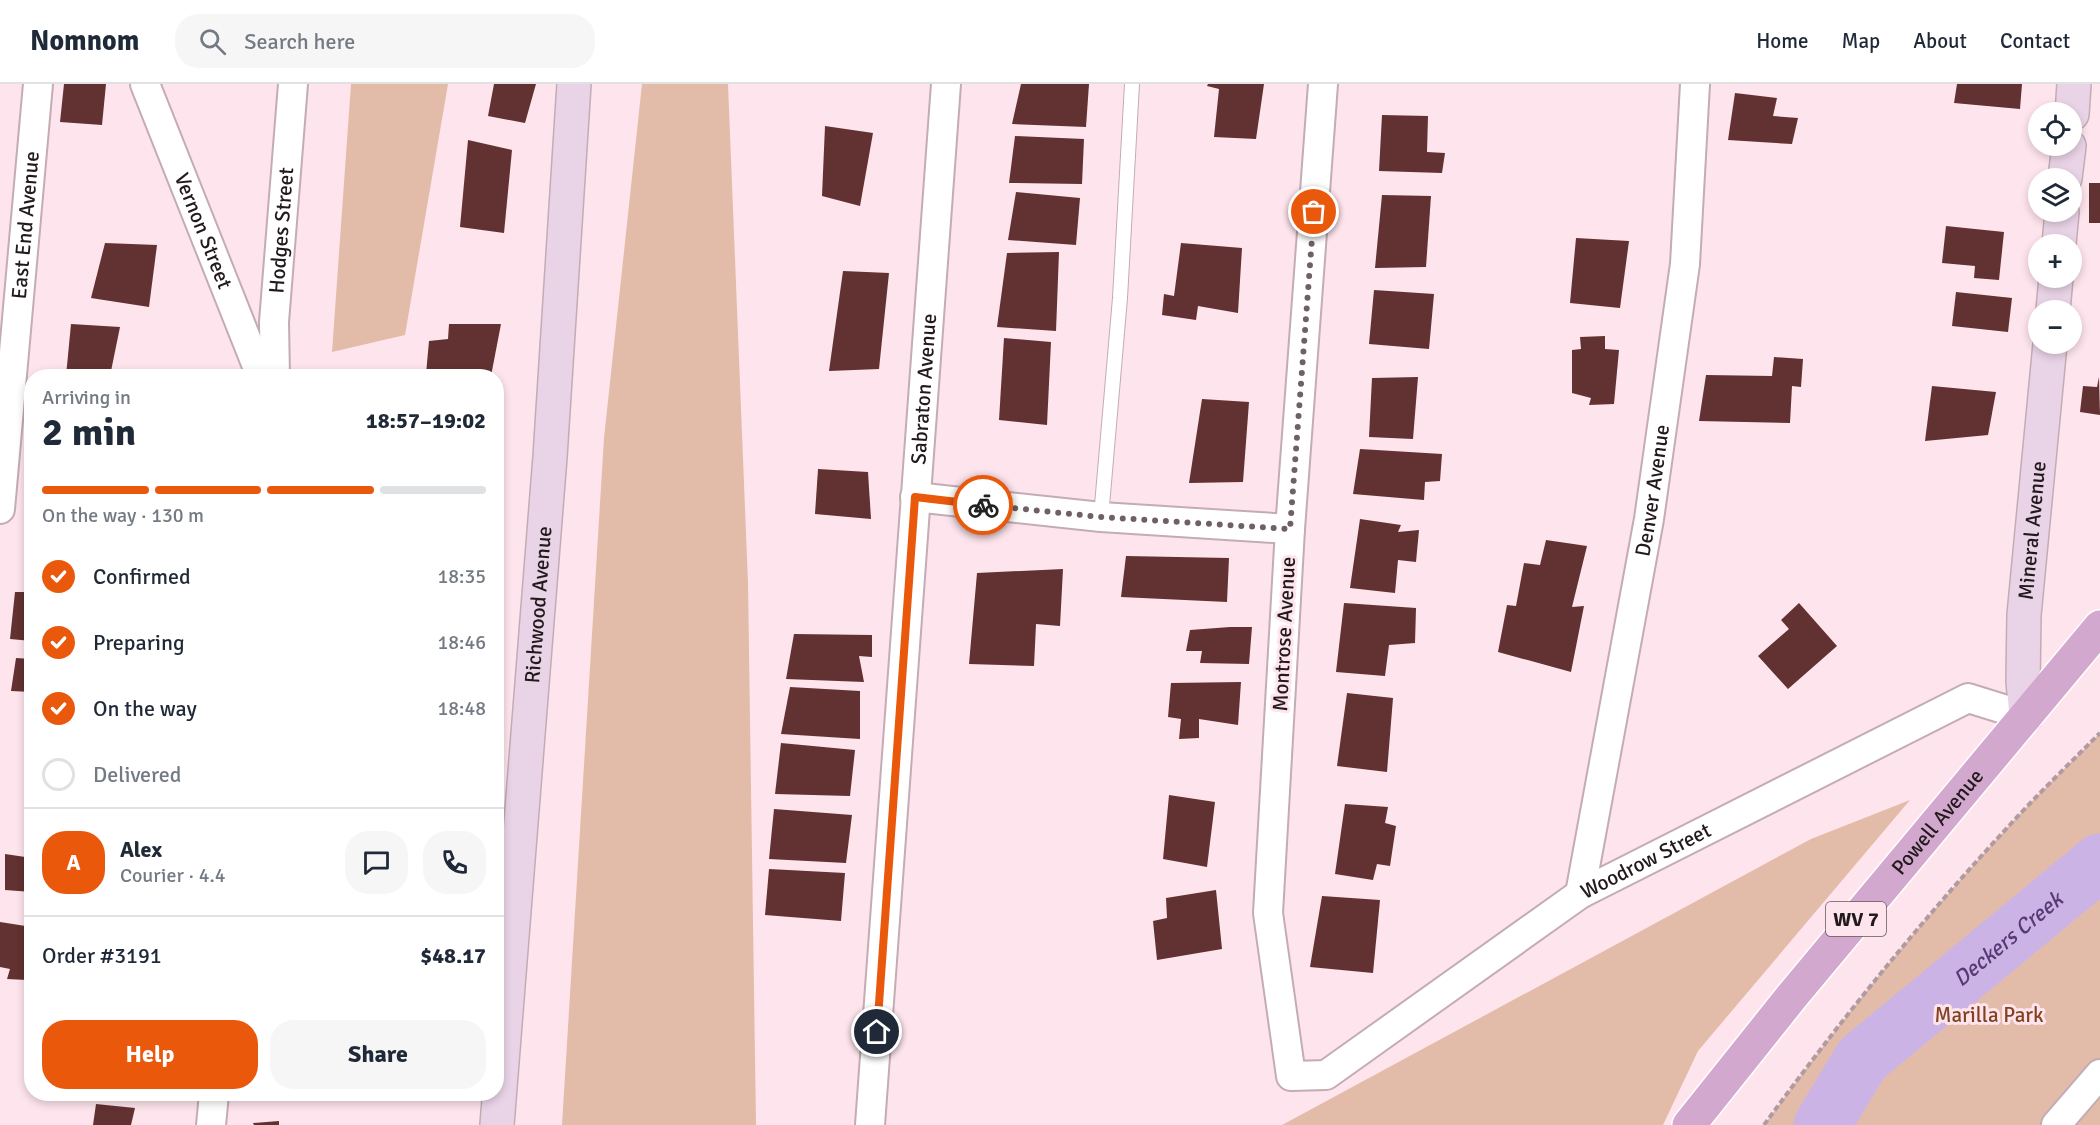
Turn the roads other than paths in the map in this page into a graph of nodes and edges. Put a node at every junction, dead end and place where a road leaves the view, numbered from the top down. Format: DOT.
graph roads {
  1 [pos="38,84"];
  2 [pos="145,84"];
  3 [pos="293,84"];
  4 [pos="574,84"];
  5 [pos="946,84"];
  6 [pos="1132,84"];
  7 [pos="1323,84"];
  8 [pos="1695,84"];
  9 [pos="2074,84"];
  10 [pos="2073,102"];
  11 [pos="2049,354"];
  12 [pos="258,369"];
  13 [pos="275,369"];
  14 [pos="915,497"];
  15 [pos="0,509"];
  16 [pos="1101,517"];
  17 [pos="1290,529"];
  18 [pos="2100,627"];
  19 [pos="2026,716"];
  20 [pos="1580,894"];
  21 [pos="505,921"];
  22 [pos="504,946"];
  23 [pos="2100,1074"];
  24 [pos="1291,1076"];
  25 [pos="213,1101"];
  26 [pos="498,1101"];
  27 [pos="211,1125"];
  28 [pos="497,1125"];
  29 [pos="870,1125"];
  30 [pos="1689,1125"];
  31 [pos="2056,1125"];
  1 -- 15 [label="street, East End Avenue"];
  2 -- 12 [label="street, Vernon Street"];
  3 -- 13 [label="street, Hodges Street"];
  4 -- 21 [label="street, Richwood Avenue"];
  5 -- 14 [label="street, Sabraton Avenue"];
  6 -- 16 [label="lane"];
  7 -- 17 [label="street, Montrose Avenue"];
  8 -- 20 [label="street, Denver Avenue"];
  9 -- 10 [label="street"];
  11 -- 19 [label="street, Mineral Avenue"];
  14 -- 16 [label="street"];
  14 -- 29 [label="street, Sabraton Avenue"];
  16 -- 17 [label="street"];
  17 -- 24 [label="street, Montrose Avenue"];
  18 -- 19 [label="main road, WV 7"];
  19 -- 20 [label="street, Woodrow Street"];
  19 -- 30 [label="main road, Powell Avenue / WV 7"];
  20 -- 24 [label="street, Woodrow Street"];
  21 -- 22 [label="street, Richwood Avenue"];
  23 -- 31 [label="street"];
  25 -- 27 [label="street"];
  26 -- 28 [label="street, Richwood Avenue"];
}
